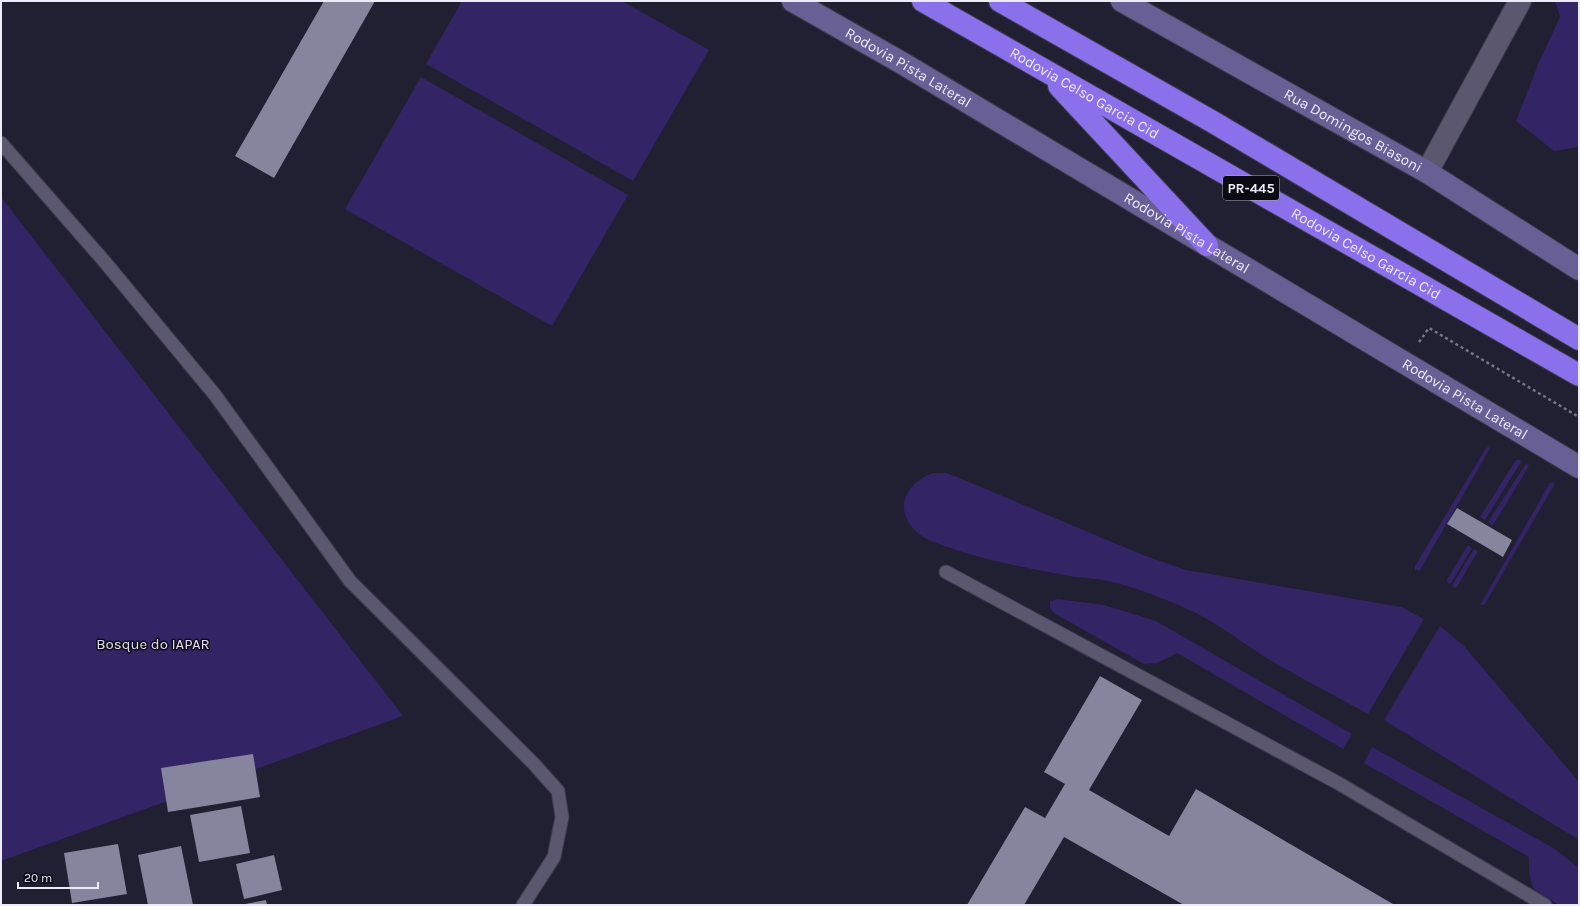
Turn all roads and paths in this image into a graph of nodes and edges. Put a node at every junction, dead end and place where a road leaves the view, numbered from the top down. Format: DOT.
graph roads {
  1 [pos="793,1"];
  2 [pos="923,1"];
  3 [pos="1000,1"];
  4 [pos="1122,1"];
  5 [pos="1520,1"];
  6 [pos="1045,70"];
  7 [pos="1,143"];
  8 [pos="1427,172"];
  9 [pos="1207,245"];
  10 [pos="1579,268"];
  11 [pos="1429,328"];
  12 [pos="1579,339"];
  13 [pos="1579,375"];
  14 [pos="1579,418"];
  15 [pos="1579,467"];
  16 [pos="946,572"];
  17 [pos="523,905"];
  18 [pos="1545,905"];
  1 -- 9 [label="main road, Rodovia Pista Lateral"];
  2 -- 6 [label="highway, Rodovia Celso Garcia Cid / PR-445"];
  3 -- 12 [label="highway, PR-445"];
  4 -- 8 [label="main road, Rua Domingos Biasoni"];
  5 -- 8 [label="street"];
  6 -- 9 [label="highway"];
  6 -- 13 [label="highway, Rodovia Celso Garcia Cid / PR-445"];
  7 -- 17 [label="lane"];
  8 -- 10 [label="main road, Rua Domingos Biasoni"];
  9 -- 15 [label="main road, Rodovia Pista Lateral"];
  11 -- 14 [label="path"];
  16 -- 18 [label="lane"];
}
